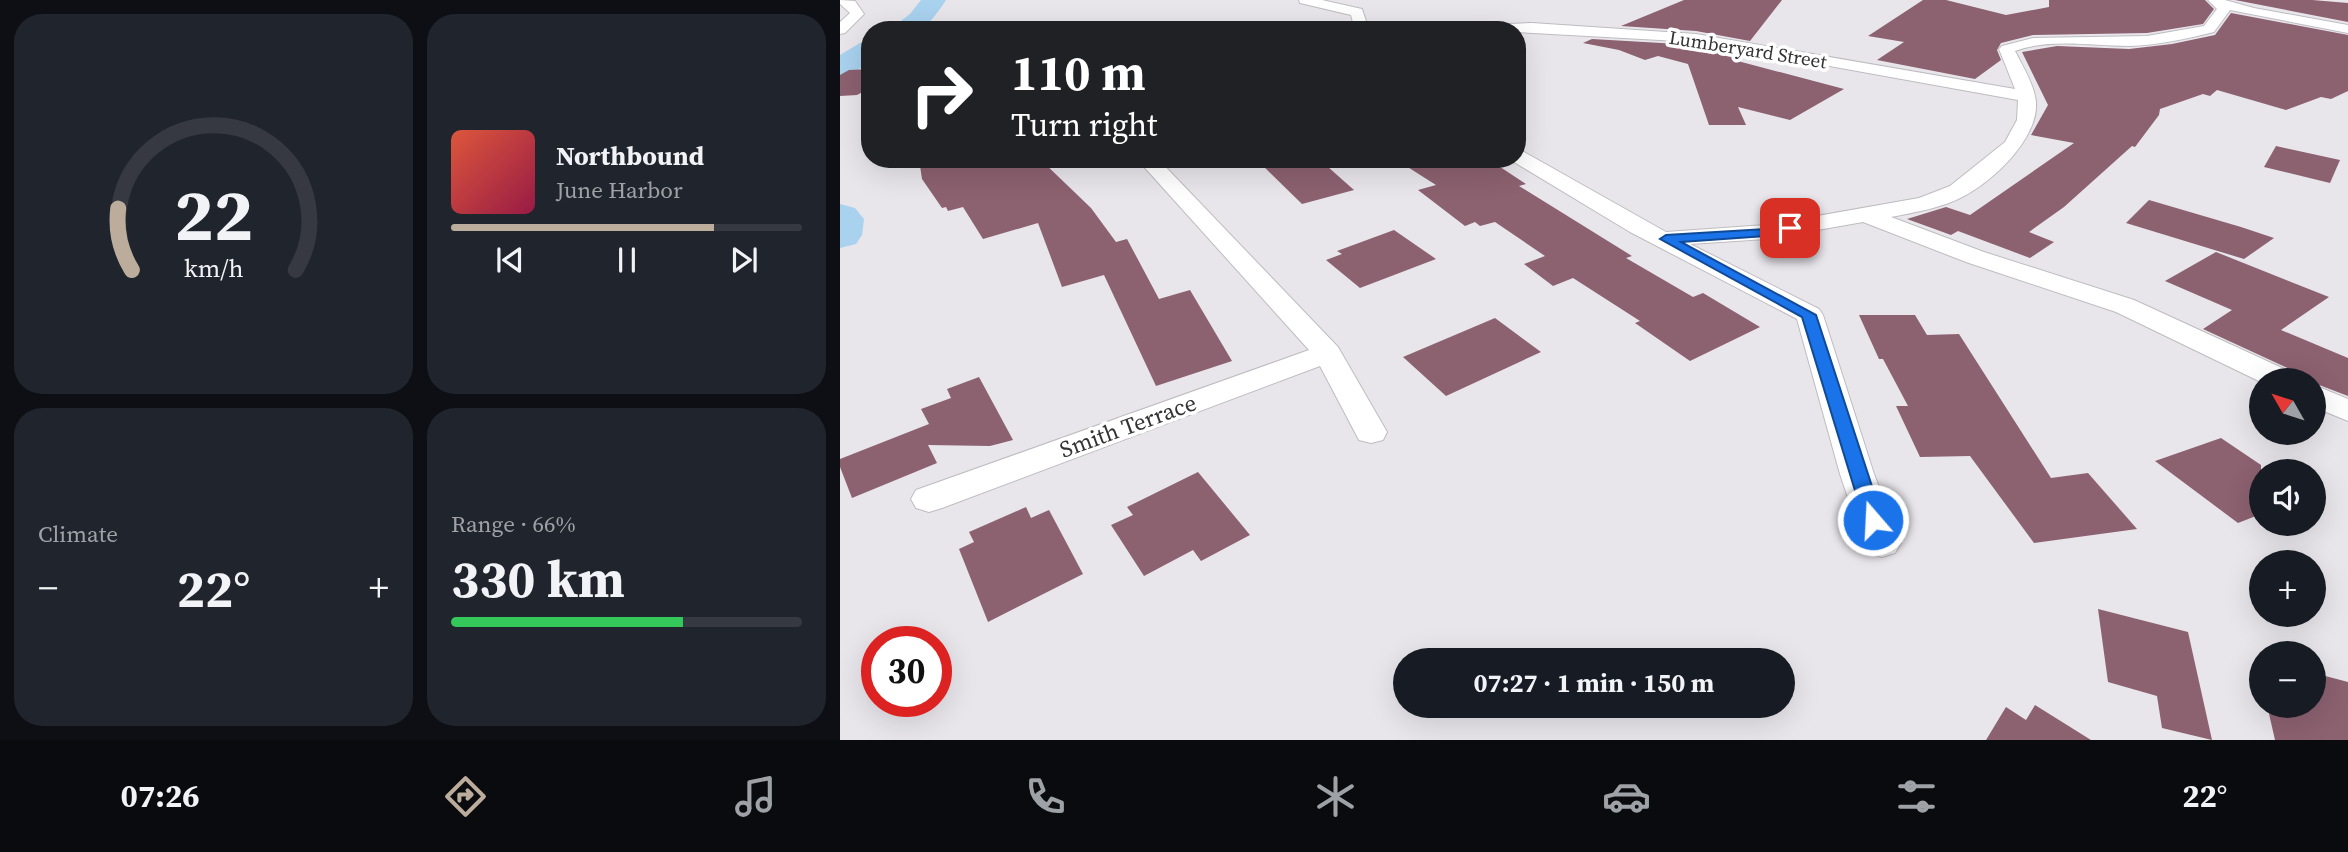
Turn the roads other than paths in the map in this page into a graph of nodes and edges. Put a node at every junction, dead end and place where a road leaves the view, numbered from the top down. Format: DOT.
graph roads {
  1 [pos="841,0"];
  2 [pos="1306,0"];
  3 [pos="2212,1"];
  4 [pos="1360,21"];
  5 [pos="1526,27"];
  6 [pos="2348,29"];
  7 [pos="840,30"];
  8 [pos="2028,96"];
  9 [pos="1526,161"];
  10 [pos="1155,168"];
  11 [pos="1863,214"];
  12 [pos="1666,239"];
  13 [pos="1328,353"];
  14 [pos="2257,368"];
  15 [pos="2326,401"];
  16 [pos="2348,411"];
  17 [pos="1371,432"];
  18 [pos="929,499"];
  19 [pos="1882,543"];
  1 -- 7 [label="street"];
  2 -- 4 [label="street"];
  3 -- 6 [label="street"];
  3 -- 8 [label="street"];
  5 -- 8 [label="street, Lumberyard Street"];
  8 -- 11 [label="street"];
  9 -- 12 [label="street"];
  10 -- 13 [label="street"];
  11 -- 12 [label="street"];
  11 -- 14 [label="street"];
  12 -- 19 [label="street"];
  13 -- 17 [label="street"];
  13 -- 18 [label="street, Smith Terrace"];
  15 -- 16 [label="street"];
}
